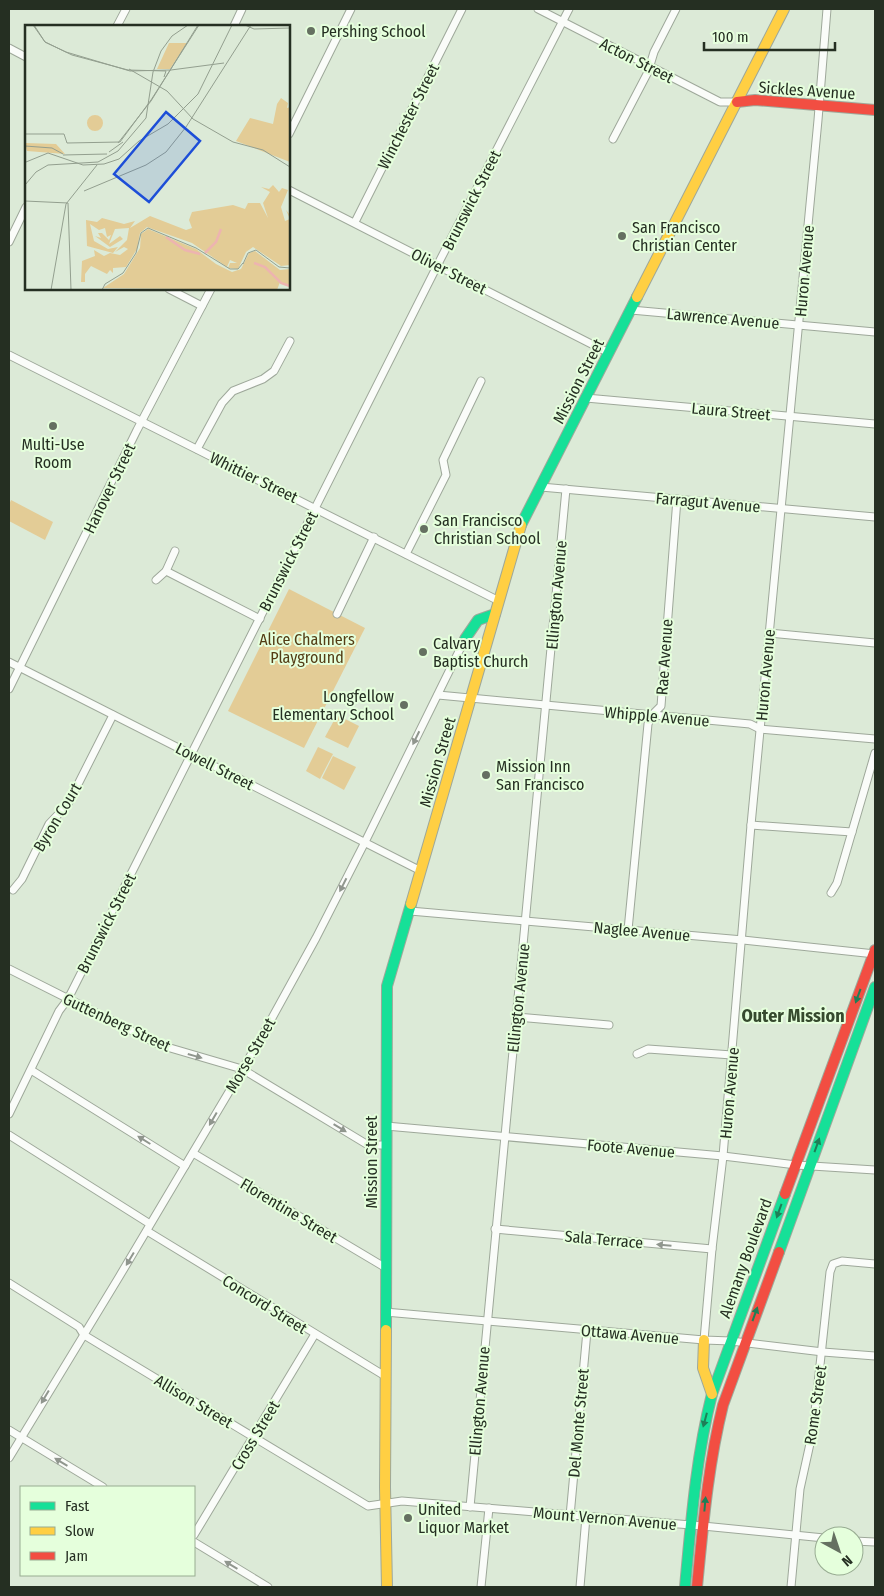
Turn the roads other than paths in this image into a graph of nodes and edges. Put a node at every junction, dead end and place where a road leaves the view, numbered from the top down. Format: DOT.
graph roads {
  1 [pos="126,9"];
  2 [pos="242,9"];
  3 [pos="351,9"];
  4 [pos="462,9"];
  5 [pos="538,9"];
  6 [pos="569,9"];
  7 [pos="676,9"];
  8 [pos="784,9"];
  9 [pos="827,9"];
  10 [pos="563,21"];
  11 [pos="118,25"];
  12 [pos="234,25"];
  13 [pos="9,48"];
  14 [pos="25,56"];
  15 [pos="650,67"];
  16 [pos="737,102"];
  17 [pos="820,106"];
  18 [pos="875,110"];
  19 [pos="290,132"];
  20 [pos="613,140"];
  21 [pos="290,190"];
  22 [pos="24,215"];
  23 [pos="355,222"];
  24 [pos="9,242"];
  25 [pos="438,264"];
  26 [pos="171,290"];
  27 [pos="210,290"];
  28 [pos="202,306"];
  29 [pos="631,310"];
  30 [pos="798,325"];
  31 [pos="875,332"];
  32 [pos="290,340"];
  33 [pos="609,353"];
  34 [pos="9,355"];
  35 [pos="481,381"];
  36 [pos="586,398"];
  37 [pos="790,416"];
  38 [pos="142,422"];
  39 [pos="875,424"];
  40 [pos="197,449"];
  41 [pos="541,486"];
  42 [pos="566,489"];
  43 [pos="677,499"];
  44 [pos="315,508"];
  45 [pos="781,508"];
  46 [pos="875,517"];
  47 [pos="374,537"];
  48 [pos="175,551"];
  49 [pos="406,554"];
  50 [pos="166,571"];
  51 [pos="156,580"];
  52 [pos="499,600"];
  53 [pos="337,614"];
  54 [pos="495,614"];
  55 [pos="260,619"];
  56 [pos="769,633"];
  57 [pos="465,639"];
  58 [pos="875,643"];
  59 [pos="9,662"];
  60 [pos="20,668"];
  61 [pos="9,689"];
  62 [pos="438,695"];
  63 [pos="471,698"];
  64 [pos="546,705"];
  65 [pos="113,715"];
  66 [pos="652,715"];
  67 [pos="760,729"];
  68 [pos="875,739"];
  69 [pos="875,753"];
  70 [pos="191,754"];
  71 [pos="751,825"];
  72 [pos="852,832"];
  73 [pos="365,842"];
  74 [pos="421,871"];
  75 [pos="13,890"];
  76 [pos="831,893"];
  77 [pos="410,911"];
  78 [pos="526,921"];
  79 [pos="628,930"];
  80 [pos="743,940"];
  81 [pos="875,952"];
  82 [pos="9,969"];
  83 [pos="875,987"];
  84 [pos="68,999"];
  85 [pos="517,1017"];
  86 [pos="610,1025"];
  87 [pos="637,1054"];
  88 [pos="732,1055"];
  89 [pos="242,1069"];
  90 [pos="32,1070"];
  91 [pos="9,1114"];
  92 [pos="386,1126"];
  93 [pos="9,1136"];
  94 [pos="504,1137"];
  95 [pos="387,1145"];
  96 [pos="193,1153"];
  97 [pos="723,1156"];
  98 [pos="796,1165"];
  99 [pos="185,1166"];
  100 [pos="810,1166"];
  101 [pos="875,1170"];
  102 [pos="148,1227"];
  103 [pos="495,1229"];
  104 [pos="712,1249"];
  105 [pos="875,1264"];
  106 [pos="386,1268"];
  107 [pos="9,1283"];
  108 [pos="385,1312"];
  109 [pos="487,1321"];
  110 [pos="587,1330"];
  111 [pos="315,1334"];
  112 [pos="84,1335"];
  113 [pos="704,1340"];
  114 [pos="731,1341"];
  115 [pos="744,1342"];
  116 [pos="823,1352"];
  117 [pos="875,1356"];
  118 [pos="385,1376"];
  119 [pos="712,1394"];
  120 [pos="9,1430"];
  121 [pos="253,1437"];
  122 [pos="21,1438"];
  123 [pos="9,1458"];
  124 [pos="101,1486"];
  125 [pos="385,1503"];
  126 [pos="470,1506"];
  127 [pos="489,1508"];
  128 [pos="570,1516"];
  129 [pos="586,1517"];
  130 [pos="691,1525"];
  131 [pos="703,1526"];
  132 [pos="195,1533"];
  133 [pos="796,1536"];
  134 [pos="814,1537"];
  135 [pos="195,1543"];
  136 [pos="268,1587"];
  137 [pos="387,1587"];
  138 [pos="482,1587"];
  139 [pos="580,1587"];
  140 [pos="685,1587"];
  141 [pos="697,1587"];
  142 [pos="791,1587"];
  1 -- 11 [label="street"];
  2 -- 12 [label="street"];
  3 -- 19 [label="street"];
  4 -- 23 [label="street, Winchester Street"];
  5 -- 10 [label="street, Acton Street"];
  6 -- 10 [label="street, Brunswick Street"];
  7 -- 15 [label="street"];
  8 -- 16 [label="main road, Mission Street"];
  9 -- 17 [label="street, Huron Avenue"];
  10 -- 15 [label="street, Acton Street"];
  10 -- 25 [label="street, Brunswick Street"];
  13 -- 14 [label="street"];
  15 -- 16 [label="street, Acton Street"];
  15 -- 20 [label="street"];
  16 -- 17 [label="main road, Sickles Avenue"];
  16 -- 29 [label="main road, Mission Street"];
  17 -- 18 [label="main road, Sickles Avenue"];
  17 -- 30 [label="street, Huron Avenue"];
  21 -- 23 [label="street, Oliver Street"];
  22 -- 24 [label="street"];
  23 -- 25 [label="street, Oliver Street"];
  25 -- 33 [label="street, Oliver Street"];
  25 -- 44 [label="street, Brunswick Street"];
  26 -- 28 [label="street"];
  27 -- 28 [label="street, Hanover Street"];
  28 -- 38 [label="street, Hanover Street"];
  29 -- 30 [label="street, Lawrence Avenue"];
  29 -- 33 [label="main road, Mission Street"];
  30 -- 31 [label="street, Lawrence Avenue"];
  30 -- 37 [label="street, Huron Avenue"];
  32 -- 40 [label="street"];
  33 -- 36 [label="main road, Mission Street"];
  34 -- 38 [label="street, Whittier Street"];
  35 -- 49 [label="street"];
  36 -- 37 [label="street, Laura Street"];
  36 -- 41 [label="main road, Mission Street"];
  37 -- 39 [label="street, Laura Street"];
  37 -- 45 [label="street, Huron Avenue"];
  38 -- 40 [label="street, Whittier Street"];
  38 -- 60 [label="street, Hanover Street"];
  40 -- 44 [label="street, Whittier Street"];
  41 -- 42 [label="street, Farragut Avenue"];
  41 -- 52 [label="main road, Mission Street"];
  42 -- 43 [label="street, Farragut Avenue"];
  42 -- 64 [label="street, Ellington Avenue"];
  43 -- 45 [label="street, Farragut Avenue"];
  43 -- 66 [label="street, Rae Avenue"];
  44 -- 47 [label="street, Whittier Street"];
  44 -- 55 [label="street, Brunswick Street"];
  45 -- 46 [label="street, Farragut Avenue"];
  45 -- 56 [label="street, Huron Avenue"];
  47 -- 49 [label="street, Whittier Street"];
  47 -- 53 [label="street"];
  48 -- 50 [label="street"];
  49 -- 52 [label="street, Whittier Street"];
  50 -- 51 [label="street"];
  50 -- 55 [label="street"];
  52 -- 54 [label="main road, Mission Street"];
  54 -- 57 [label="main road"];
  54 -- 63 [label="main road, Mission Street"];
  55 -- 70 [label="street, Brunswick Street"];
  56 -- 58 [label="street"];
  56 -- 67 [label="street, Huron Avenue"];
  57 -- 62 [label="street, Morse Street"];
  59 -- 60 [label="street, Lowell Street"];
  60 -- 61 [label="street, Hanover Street"];
  60 -- 65 [label="street, Lowell Street"];
  62 -- 63 [label="street, Whipple Avenue"];
  62 -- 73 [label="street, Morse Street, one-way"];
  63 -- 64 [label="street, Whipple Avenue"];
  63 -- 74 [label="main road, Mission Street"];
  64 -- 66 [label="street, Whipple Avenue"];
  64 -- 78 [label="street, Ellington Avenue"];
  65 -- 70 [label="street, Lowell Street"];
  65 -- 75 [label="street, Byron Court"];
  66 -- 67 [label="street, Whipple Avenue"];
  66 -- 79 [label="street, Rae Avenue"];
  67 -- 68 [label="street, Whipple Avenue"];
  67 -- 71 [label="street, Huron Avenue"];
  69 -- 72 [label="street"];
  70 -- 73 [label="street, Lowell Street"];
  70 -- 84 [label="street, Brunswick Street"];
  71 -- 72 [label="street"];
  71 -- 80 [label="street, Huron Avenue"];
  72 -- 76 [label="street"];
  73 -- 74 [label="street, Lowell Street"];
  73 -- 89 [label="street, Morse Street, one-way"];
  74 -- 77 [label="main road, Mission Street"];
  77 -- 78 [label="street, Naglee Avenue"];
  77 -- 92 [label="main road, Mission Street"];
  78 -- 79 [label="street, Naglee Avenue"];
  78 -- 85 [label="street, Ellington Avenue"];
  79 -- 80 [label="street, Naglee Avenue"];
  80 -- 81 [label="street, Naglee Avenue"];
  80 -- 88 [label="street, Huron Avenue"];
  81 -- 98 [label="main road, Alemany Boulevard, one-way"];
  82 -- 84 [label="street, Guttenberg Street"];
  100 -- 83 [label="main road, Alemany Boulevard, one-way"];
  84 -- 89 [label="street, Guttenberg Street, one-way"];
  84 -- 90 [label="street, Brunswick Street"];
  85 -- 86 [label="street"];
  85 -- 94 [label="street, Ellington Avenue"];
  87 -- 88 [label="street"];
  88 -- 97 [label="street, Huron Avenue"];
  89 -- 95 [label="street, Guttenberg Street, one-way"];
  89 -- 96 [label="street, Morse Street, one-way"];
  90 -- 91 [label="street, Brunswick Street"];
  99 -- 90 [label="street, one-way"];
  92 -- 94 [label="street, Foote Avenue"];
  92 -- 95 [label="main road, Mission Street"];
  93 -- 102 [label="street, Concord Street"];
  94 -- 97 [label="street, Foote Avenue"];
  94 -- 103 [label="street, Ellington Avenue"];
  95 -- 106 [label="main road, Mission Street"];
  96 -- 99 [label="street, Morse Street"];
  96 -- 106 [label="street, Florentine Street"];
  97 -- 98 [label="street, Foote Avenue"];
  97 -- 104 [label="street, Huron Avenue"];
  98 -- 100 [label="street, Foote Avenue"];
  98 -- 114 [label="main road, Alemany Boulevard, one-way"];
  99 -- 102 [label="street, Morse Street"];
  100 -- 101 [label="street, Foote Avenue"];
  115 -- 100 [label="main road, Alemany Boulevard, one-way"];
  102 -- 111 [label="street, Concord Street"];
  102 -- 112 [label="street, Morse Street, one-way"];
  104 -- 103 [label="street, Sala Terrace, one-way"];
  103 -- 109 [label="street, Ellington Avenue"];
  104 -- 113 [label="street, Huron Avenue"];
  105 -- 116 [label="street, Rome Street"];
  106 -- 108 [label="main road, Mission Street"];
  107 -- 112 [label="street, Allison Street"];
  108 -- 109 [label="street, Ottawa Avenue"];
  108 -- 118 [label="main road, Mission Street"];
  109 -- 110 [label="street, Ottawa Avenue"];
  109 -- 126 [label="street, Ellington Avenue"];
  110 -- 113 [label="street, Ottawa Avenue"];
  110 -- 128 [label="street, Del Monte Street"];
  111 -- 118 [label="street, Concord Street"];
  111 -- 121 [label="street, Cross Street"];
  112 -- 121 [label="street, Allison Street"];
  112 -- 122 [label="street, Morse Street, one-way"];
  113 -- 114 [label="street, Ottawa Avenue"];
  113 -- 119 [label="main road"];
  114 -- 115 [label="street, Ottawa Avenue"];
  114 -- 119 [label="main road, Alemany Boulevard"];
  115 -- 116 [label="street, Ottawa Avenue"];
  131 -- 115 [label="main road, Alemany Boulevard, one-way"];
  116 -- 117 [label="street, Ottawa Avenue"];
  116 -- 133 [label="street, Rome Street"];
  118 -- 125 [label="main road, Mission Street"];
  119 -- 130 [label="main road, Alemany Boulevard, one-way"];
  120 -- 122 [label="street"];
  121 -- 125 [label="street, Allison Street"];
  121 -- 132 [label="street, Cross Street"];
  122 -- 123 [label="street, Morse Street"];
  124 -- 122 [label="street, one-way"];
  125 -- 126 [label="street, Mount Vernon Avenue"];
  125 -- 137 [label="main road, Mission Street"];
  126 -- 127 [label="street, Mount Vernon Avenue"];
  127 -- 128 [label="street, Mount Vernon Avenue"];
  127 -- 138 [label="street"];
  128 -- 129 [label="street, Mount Vernon Avenue"];
  129 -- 130 [label="street, Mount Vernon Avenue"];
  129 -- 139 [label="street"];
  130 -- 131 [label="street, Mount Vernon Avenue"];
  130 -- 140 [label="main road, Alemany Boulevard"];
  131 -- 133 [label="street, Mount Vernon Avenue"];
  131 -- 141 [label="main road, Alemany Boulevard"];
  133 -- 134 [label="street, Mount Vernon Avenue"];
  133 -- 142 [label="street, Rome Street"];
  136 -- 135 [label="street, one-way"];
}
